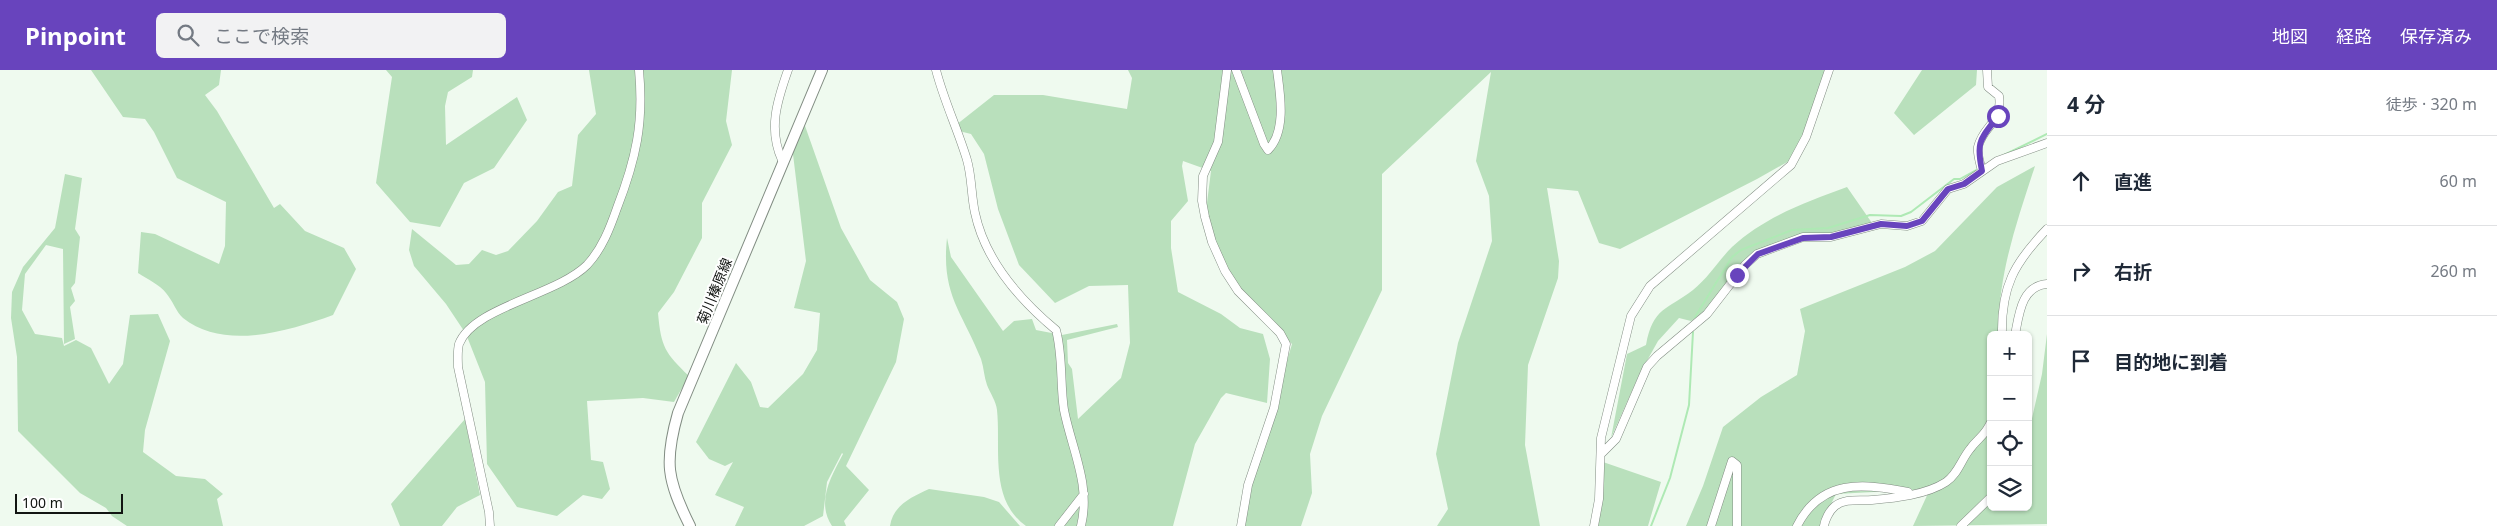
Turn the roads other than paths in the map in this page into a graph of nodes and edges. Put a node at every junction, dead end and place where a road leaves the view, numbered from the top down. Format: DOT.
graph roads {
  1 [pos="639,70"];
  2 [pos="788,70"];
  3 [pos="822,70"];
  4 [pos="936,70"];
  5 [pos="1227,70"];
  6 [pos="1236,70"];
  7 [pos="1277,70"];
  8 [pos="1830,70"];
  9 [pos="1987,70"];
  10 [pos="2047,143"];
  11 [pos="782,160"];
  12 [pos="1981,168"];
  13 [pos="2047,229"];
  14 [pos="2047,284"];
  15 [pos="2002,331"];
  16 [pos="2016,331"];
  17 [pos="1987,432"];
  18 [pos="1602,453"];
  19 [pos="1914,493"];
  20 [pos="1084,494"];
  21 [pos="1987,501"];
  22 [pos="490,526"];
  23 [pos="690,526"];
  24 [pos="1059,526"];
  25 [pos="1082,526"];
  26 [pos="1241,526"];
  27 [pos="1594,526"];
  28 [pos="1711,526"];
  29 [pos="1737,526"];
  30 [pos="1796,526"];
  31 [pos="1824,526"];
  32 [pos="1961,526"];
  1 -- 22 [label="street"];
  2 -- 11 [label="street"];
  3 -- 11 [label="main road, 菊川榛原線"];
  4 -- 20 [label="street"];
  5 -- 26 [label="street"];
  6 -- 7 [label="street"];
  8 -- 18 [label="street"];
  9 -- 12 [label="street"];
  10 -- 12 [label="street"];
  11 -- 23 [label="main road, 菊川榛原線"];
  12 -- 18 [label="street"];
  13 -- 15 [label="street"];
  14 -- 16 [label="street"];
  17 -- 19 [label="street"];
  18 -- 27 [label="street"];
  19 -- 30 [label="street"];
  19 -- 31 [label="street"];
  20 -- 24 [label="street"];
  20 -- 25 [label="street"];
  21 -- 32 [label="street"];
  28 -- 29 [label="street"];
}
